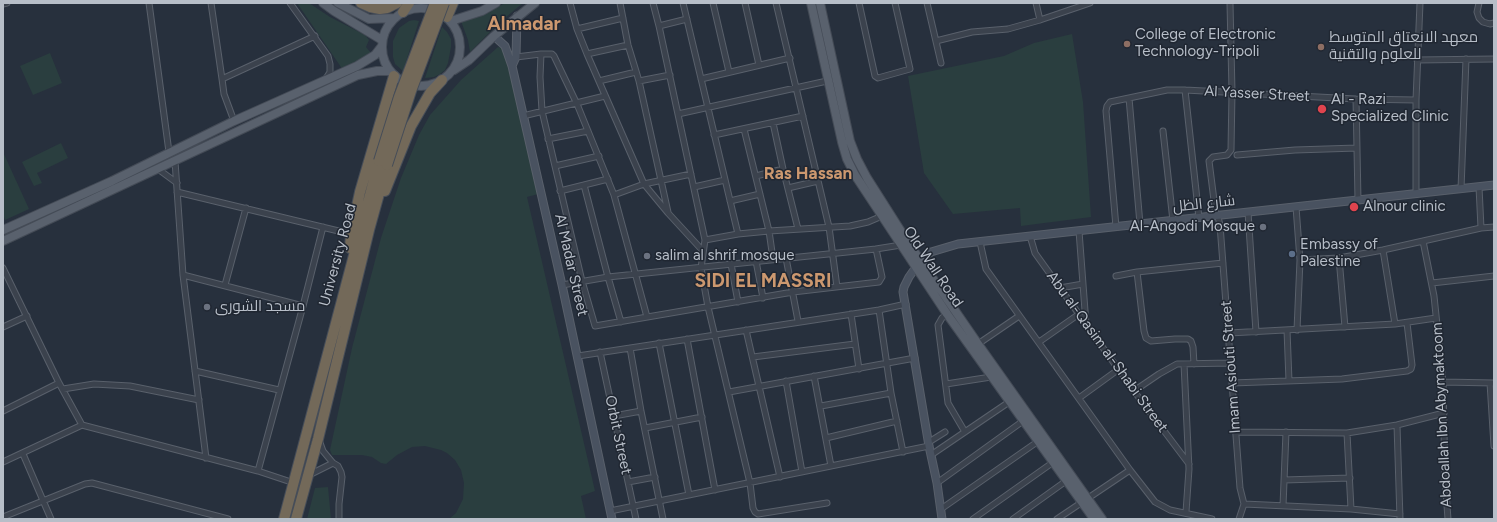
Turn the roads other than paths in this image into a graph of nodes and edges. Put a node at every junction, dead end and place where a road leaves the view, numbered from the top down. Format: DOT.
graph roads {
  1 [pos="7,3"];
  2 [pos="149,3"];
  3 [pos="211,3"];
  4 [pos="290,3"];
  5 [pos="322,3"];
  6 [pos="338,3"];
  7 [pos="361,3"];
  8 [pos="397,3"];
  9 [pos="409,3"];
  10 [pos="436,3"];
  11 [pos="444,3"];
  12 [pos="452,3"];
  13 [pos="496,3"];
  14 [pos="535,3"];
  15 [pos="570,3"];
  16 [pos="620,3"];
  17 [pos="653,3"];
  18 [pos="684,3"];
  19 [pos="713,3"];
  20 [pos="745,3"];
  21 [pos="776,3"];
  22 [pos="810,3"];
  23 [pos="820,3"];
  24 [pos="858,3"];
  25 [pos="895,3"];
  26 [pos="927,3"];
  27 [pos="1036,3"];
  28 [pos="1090,3"];
  29 [pos="1230,3"];
  30 [pos="1420,3"];
  31 [pos="1479,3"];
  32 [pos="3,4"];
  33 [pos="403,12"];
  34 [pos="517,16"];
  35 [pos="394,18"];
  36 [pos="623,18"];
  37 [pos="449,19"];
  38 [pos="687,19"];
  39 [pos="1040,20"];
  40 [pos="1494,23"];
  41 [pos="659,26"];
  42 [pos="577,29"];
  43 [pos="315,36"];
  44 [pos="494,36"];
  45 [pos="936,40"];
  46 [pos="382,43"];
  47 [pos="628,44"];
  48 [pos="541,54"];
  49 [pos="587,54"];
  50 [pos="516,57"];
  51 [pos="790,58"];
  52 [pos="1466,59"];
  53 [pos="1494,59"];
  54 [pos="1417,60"];
  55 [pos="941,63"];
  56 [pos="759,65"];
  57 [pos="512,66"];
  58 [pos="636,72"];
  59 [pos="729,72"];
  60 [pos="392,73"];
  61 [pos="450,73"];
  62 [pos="670,75"];
  63 [pos="222,79"];
  64 [pos="701,79"];
  65 [pos="442,80"];
  66 [pos="323,81"];
  67 [pos="599,81"];
  68 [pos="639,81"];
  69 [pos="827,81"];
  70 [pos="796,87"];
  71 [pos="1185,90"];
  72 [pos="1232,92"];
  73 [pos="605,96"];
  74 [pos="1129,98"];
  75 [pos="1356,99"];
  76 [pos="1416,100"];
  77 [pos="577,104"];
  78 [pos="708,107"];
  79 [pos="542,111"];
  80 [pos="678,114"];
  81 [pos="523,116"];
  82 [pos="803,116"];
  83 [pos="234,120"];
  84 [pos="773,123"];
  85 [pos="744,130"];
  86 [pos="588,131"];
  87 [pos="1163,131"];
  88 [pos="714,135"];
  89 [pos="548,139"];
  90 [pos="1358,148"];
  91 [pos="169,152"];
  92 [pos="1237,155"];
  93 [pos="599,156"];
  94 [pos="175,161"];
  95 [pos="383,163"];
  96 [pos="555,166"];
  97 [pos="158,168"];
  98 [pos="783,169"];
  99 [pos="691,174"];
  100 [pos="756,176"];
  101 [pos="608,179"];
  102 [pos="661,180"];
  103 [pos="725,180"];
  104 [pos="818,181"];
  105 [pos="177,183"];
  106 [pos="644,184"];
  107 [pos="584,185"];
  108 [pos="1494,185"];
  109 [pos="694,187"];
  110 [pos="1479,187"];
  111 [pos="788,188"];
  112 [pos="1461,189"];
  113 [pos="560,191"];
  114 [pos="177,192"];
  115 [pos="760,194"];
  116 [pos="1416,194"];
  117 [pos="614,195"];
  118 [pos="1358,200"];
  119 [pos="730,201"];
  120 [pos="1296,207"];
  121 [pos="246,208"];
  122 [pos="1248,212"];
  123 [pos="668,213"];
  124 [pos="882,216"];
  125 [pos="1216,216"];
  126 [pos="1199,218"];
  127 [pos="1173,220"];
  128 [pos="1140,224"];
  129 [pos="323,227"];
  130 [pos="829,227"];
  131 [pos="1116,227"];
  132 [pos="1494,227"];
  133 [pos="1481,228"];
  134 [pos="798,229"];
  135 [pos="3,230"];
  136 [pos="368,230"];
  137 [pos="769,231"];
  138 [pos="1079,231"];
  139 [pos="738,234"];
  140 [pos="355,235"];
  141 [pos="1030,236"];
  142 [pos="705,240"];
  143 [pos="3,241"];
  144 [pos="1423,241"];
  145 [pos="980,242"];
  146 [pos="901,245"];
  147 [pos="876,249"];
  148 [pos="1383,250"];
  149 [pos="703,251"];
  150 [pos="832,254"];
  151 [pos="786,258"];
  152 [pos="1338,258"];
  153 [pos="773,259"];
  154 [pos="1300,260"];
  155 [pos="756,261"];
  156 [pos="1223,263"];
  157 [pos="731,264"];
  158 [pos="919,264"];
  159 [pos="3,268"];
  160 [pos="701,268"];
  161 [pos="1137,272"];
  162 [pos="183,275"];
  163 [pos="635,275"];
  164 [pos="1116,276"];
  165 [pos="1494,276"];
  166 [pos="608,277"];
  167 [pos="582,281"];
  168 [pos="1432,283"];
  169 [pos="1083,284"];
  170 [pos="225,285"];
  171 [pos="562,285"];
  172 [pos="837,287"];
  173 [pos="1060,288"];
  174 [pos="793,292"];
  175 [pos="763,298"];
  176 [pos="738,302"];
  177 [pos="906,304"];
  178 [pos="303,306"];
  179 [pos="708,307"];
  180 [pos="879,310"];
  181 [pos="851,314"];
  182 [pos="947,314"];
  183 [pos="1079,314"];
  184 [pos="27,316"];
  185 [pos="1019,316"];
  186 [pos="647,317"];
  187 [pos="1436,318"];
  188 [pos="622,322"];
  189 [pos="798,322"];
  190 [pos="1407,323"];
  191 [pos="1086,324"];
  192 [pos="1395,324"];
  193 [pos="3,327"];
  194 [pos="1345,327"];
  195 [pos="746,330"];
  196 [pos="1287,330"];
  197 [pos="1297,330"];
  198 [pos="1256,332"];
  199 [pos="1229,333"];
  200 [pos="714,335"];
  201 [pos="687,339"];
  202 [pos="1039,342"];
  203 [pos="658,343"];
  204 [pos="856,344"];
  205 [pos="978,344"];
  206 [pos="630,348"];
  207 [pos="600,352"];
  208 [pos="578,356"];
  209 [pos="752,357"];
  210 [pos="915,358"];
  211 [pos="1230,363"];
  212 [pos="887,364"];
  213 [pos="1184,364"];
  214 [pos="1194,364"];
  215 [pos="859,369"];
  216 [pos="1120,369"];
  217 [pos="195,371"];
  218 [pos="814,376"];
  219 [pos="992,377"];
  220 [pos="786,381"];
  221 [pos="1289,381"];
  222 [pos="1443,382"];
  223 [pos="60,383"];
  224 [pos="1232,383"];
  225 [pos="1492,383"];
  226 [pos="946,384"];
  227 [pos="760,386"];
  228 [pos="63,389"];
  229 [pos="279,390"];
  230 [pos="1134,391"];
  231 [pos="730,392"];
  232 [pos="892,393"];
  233 [pos="1079,398"];
  234 [pos="199,400"];
  235 [pos="1009,402"];
  236 [pos="820,406"];
  237 [pos="3,410"];
  238 [pos="641,411"];
  239 [pos="1444,413"];
  240 [pos="614,416"];
  241 [pos="702,417"];
  242 [pos="1023,421"];
  243 [pos="674,422"];
  244 [pos="897,422"];
  245 [pos="1493,424"];
  246 [pos="82,425"];
  247 [pos="1397,425"];
  248 [pos="645,428"];
  249 [pos="945,432"];
  250 [pos="966,432"];
  251 [pos="1236,432"];
  252 [pos="1286,432"];
  253 [pos="1347,433"];
  254 [pos="826,438"];
  255 [pos="318,439"];
  256 [pos="1037,442"];
  257 [pos="929,444"];
  258 [pos="1494,446"];
  259 [pos="903,452"];
  260 [pos="23,454"];
  261 [pos="931,455"];
  262 [pos="206,458"];
  263 [pos="3,462"];
  264 [pos="1052,462"];
  265 [pos="333,463"];
  266 [pos="1189,464"];
  267 [pos="831,466"];
  268 [pos="1130,470"];
  269 [pos="258,471"];
  270 [pos="802,472"];
  271 [pos="309,475"];
  272 [pos="780,476"];
  273 [pos="655,477"];
  274 [pos="1350,478"];
  275 [pos="1284,480"];
  276 [pos="1066,481"];
  277 [pos="628,482"];
  278 [pos="294,483"];
  279 [pos="750,483"];
  280 [pos="937,483"];
  281 [pos="715,490"];
  282 [pos="689,495"];
  283 [pos="660,500"];
  284 [pos="1084,500"];
  285 [pos="42,501"];
  286 [pos="827,503"];
  287 [pos="1244,504"];
  288 [pos="634,506"];
  289 [pos="1283,506"];
  290 [pos="941,509"];
  291 [pos="1351,509"];
  292 [pos="610,511"];
  293 [pos="1186,512"];
  294 [pos="3,517"];
  295 [pos="1400,517"];
  296 [pos="51,519"];
  297 [pos="228,519"];
  298 [pos="284,519"];
  299 [pos="296,519"];
  300 [pos="339,519"];
  301 [pos="612,519"];
  302 [pos="636,519"];
  303 [pos="663,519"];
  304 [pos="942,519"];
  305 [pos="973,519"];
  306 [pos="1013,519"];
  307 [pos="1057,519"];
  308 [pos="1094,519"];
  309 [pos="1102,519"];
  310 [pos="1212,519"];
  311 [pos="1239,519"];
  312 [pos="1448,519"];
  1 -- 32 [label="street"];
  2 -- 91 [label="street"];
  3 -- 63 [label="street"];
  4 -- 43 [label="street"];
  5 -- 46 [label="main road"];
  6 -- 35 [label="main road"];
  7 -- 8 [label="highway"];
  9 -- 33 [label="highway"];
  10 -- 95 [label="highway, University Road, bridge"];
  11 -- 95 [label="highway, University Road, bridge"];
  12 -- 37 [label="highway"];
  13 -- 37 [label="main road"];
  14 -- 34 [label="main road"];
  15 -- 42 [label="street"];
  16 -- 36 [label="street"];
  17 -- 41 [label="street"];
  18 -- 38 [label="street"];
  19 -- 59 [label="street"];
  20 -- 56 [label="street"];
  21 -- 51 [label="street"];
  22 -- 69 [label="main road, Old Wall Road"];
  23 -- 158 [label="main road, Old Wall Road"];
  24 -- 25 [label="street"];
  26 -- 45 [label="street"];
  27 -- 39 [label="street"];
  28 -- 39 [label="street"];
  29 -- 72 [label="street"];
  30 -- 54 [label="street"];
  31 -- 40 [label="street"];
  33 -- 35 [label="main road"];
  33 -- 37 [label="main road"];
  34 -- 44 [label="main road"];
  34 -- 50 [label="street"];
  35 -- 46 [label="main road"];
  36 -- 42 [label="street"];
  36 -- 47 [label="street"];
  37 -- 61 [label="main road"];
  38 -- 41 [label="street"];
  38 -- 64 [label="street"];
  39 -- 45 [label="street"];
  41 -- 62 [label="street"];
  42 -- 49 [label="street"];
  43 -- 63 [label="street"];
  43 -- 66 [label="street"];
  44 -- 57 [label="street, Al Madar Street"];
  44 -- 61 [label="main road"];
  45 -- 55 [label="street"];
  46 -- 60 [label="main road"];
  46 -- 66 [label="main road"];
  47 -- 49 [label="street"];
  47 -- 58 [label="street"];
  48 -- 50 [label="street"];
  48 -- 77 [label="street"];
  48 -- 79 [label="street"];
  49 -- 67 [label="street"];
  50 -- 57 [label="street"];
  51 -- 56 [label="street"];
  51 -- 70 [label="street"];
  52 -- 53 [label="street"];
  52 -- 54 [label="street"];
  52 -- 112 [label="street"];
  54 -- 76 [label="street"];
  56 -- 59 [label="street"];
  57 -- 81 [label="street, Al Madar Street"];
  58 -- 67 [label="street"];
  58 -- 68 [label="street"];
  59 -- 64 [label="street"];
  60 -- 65 [label="main road"];
  60 -- 94 [label="main road"];
  60 -- 140 [label="highway"];
  61 -- 65 [label="main road"];
  62 -- 68 [label="street"];
  62 -- 80 [label="street"];
  63 -- 83 [label="street"];
  64 -- 78 [label="street"];
  65 -- 136 [label="highway"];
  66 -- 83 [label="main road"];
  67 -- 73 [label="street"];
  68 -- 102 [label="street"];
  69 -- 70 [label="street"];
  69 -- 124 [label="main road, Old Wall Road"];
  70 -- 78 [label="street"];
  70 -- 82 [label="street"];
  71 -- 72 [label="street, Al Yasser Street"];
  71 -- 74 [label="street, Al Yasser Street"];
  71 -- 126 [label="street"];
  72 -- 75 [label="street, Al Yasser Street"];
  72 -- 125 [label="street, Imam Asiouti Street"];
  73 -- 77 [label="street"];
  73 -- 106 [label="street"];
  74 -- 128 [label="street"];
  74 -- 131 [label="street, Al Yasser Street"];
  75 -- 76 [label="street, Al Yasser Street"];
  75 -- 90 [label="street"];
  76 -- 116 [label="street"];
  77 -- 79 [label="street"];
  77 -- 86 [label="street"];
  78 -- 80 [label="street"];
  78 -- 88 [label="street"];
  79 -- 81 [label="street"];
  79 -- 89 [label="street"];
  80 -- 99 [label="street"];
  81 -- 171 [label="street, Al Madar Street"];
  82 -- 84 [label="street"];
  82 -- 104 [label="street"];
  83 -- 91 [label="main road"];
  84 -- 85 [label="street"];
  84 -- 98 [label="street"];
  85 -- 88 [label="street"];
  85 -- 100 [label="street"];
  86 -- 89 [label="street"];
  86 -- 93 [label="street"];
  87 -- 127 [label="street"];
  88 -- 103 [label="street"];
  89 -- 96 [label="street"];
  90 -- 92 [label="street"];
  90 -- 118 [label="street"];
  91 -- 135 [label="main road"];
  93 -- 96 [label="street"];
  93 -- 101 [label="street"];
  94 -- 97 [label="main road"];
  94 -- 105 [label="street"];
  95 -- 136 [label="highway, University Road"];
  95 -- 140 [label="highway, University Road"];
  96 -- 113 [label="street"];
  97 -- 105 [label="street"];
  97 -- 143 [label="main road"];
  98 -- 100 [label="street"];
  98 -- 111 [label="street"];
  99 -- 102 [label="street"];
  99 -- 109 [label="street"];
  100 -- 115 [label="street"];
  101 -- 107 [label="street"];
  101 -- 117 [label="street"];
  102 -- 106 [label="street"];
  102 -- 123 [label="street"];
  103 -- 109 [label="street"];
  103 -- 119 [label="street"];
  104 -- 111 [label="street"];
  104 -- 130 [label="street"];
  105 -- 114 [label="street"];
  106 -- 117 [label="street"];
  106 -- 123 [label="street"];
  107 -- 113 [label="street"];
  107 -- 166 [label="street"];
  108 -- 110 [label="street, شارع الظل"];
  109 -- 142 [label="street"];
  110 -- 112 [label="street, شارع الظل"];
  110 -- 133 [label="street"];
  111 -- 134 [label="street"];
  112 -- 116 [label="street, شارع الظل"];
  113 -- 167 [label="street"];
  114 -- 121 [label="street"];
  114 -- 162 [label="street"];
  115 -- 119 [label="street"];
  115 -- 137 [label="street"];
  116 -- 118 [label="street, شارع الظل"];
  117 -- 163 [label="street"];
  118 -- 120 [label="street, شارع الظل"];
  119 -- 139 [label="street"];
  120 -- 122 [label="street, شارع الظل"];
  120 -- 154 [label="street"];
  121 -- 129 [label="street"];
  121 -- 170 [label="street"];
  122 -- 125 [label="street, شارع الظل"];
  122 -- 198 [label="street"];
  123 -- 149 [label="street"];
  124 -- 130 [label="street"];
  124 -- 146 [label="main road, Old Wall Road"];
  125 -- 126 [label="street, شارع الظل"];
  125 -- 156 [label="street, Imam Asiouti Street"];
  126 -- 127 [label="street, شارع الظل"];
  127 -- 128 [label="street, شارع الظل"];
  128 -- 131 [label="street, شارع الظل"];
  129 -- 140 [label="street"];
  129 -- 178 [label="street"];
  130 -- 134 [label="street"];
  130 -- 150 [label="street"];
  131 -- 138 [label="street, شارع الظل"];
  132 -- 133 [label="street"];
  133 -- 144 [label="street"];
  134 -- 137 [label="street"];
  136 -- 255 [label="highway, University Road"];
  137 -- 139 [label="street"];
  137 -- 153 [label="street"];
  138 -- 141 [label="street, شارع الظل"];
  138 -- 169 [label="street"];
  139 -- 142 [label="street"];
  140 -- 278 [label="highway, University Road"];
  141 -- 145 [label="street, شارع الظل"];
  141 -- 173 [label="street, Abu al-Qasim al-Shabi Street"];
  142 -- 149 [label="street"];
  144 -- 148 [label="street"];
  144 -- 168 [label="street, Abdoallah Ibn Abymaktoom"];
  145 -- 158 [label="street, شارع الظل"];
  145 -- 185 [label="street"];
  146 -- 147 [label="street"];
  146 -- 158 [label="main road, Old Wall Road"];
  147 -- 150 [label="street"];
  147 -- 172 [label="street"];
  148 -- 152 [label="street"];
  148 -- 192 [label="street"];
  149 -- 160 [label="street"];
  150 -- 151 [label="street"];
  150 -- 172 [label="street"];
  151 -- 153 [label="street"];
  151 -- 174 [label="street"];
  152 -- 154 [label="street"];
  152 -- 194 [label="street"];
  153 -- 155 [label="street"];
  154 -- 197 [label="street"];
  155 -- 157 [label="street"];
  155 -- 175 [label="street"];
  156 -- 161 [label="street"];
  156 -- 199 [label="street, Imam Asiouti Street"];
  157 -- 160 [label="street"];
  157 -- 176 [label="street"];
  158 -- 177 [label="street"];
  158 -- 182 [label="main road, Old Wall Road"];
  158 -- 205 [label="main road, Old Wall Road"];
  159 -- 184 [label="street"];
  160 -- 163 [label="street"];
  160 -- 179 [label="street"];
  161 -- 164 [label="street"];
  161 -- 214 [label="street"];
  162 -- 170 [label="street"];
  162 -- 217 [label="street"];
  163 -- 166 [label="street"];
  163 -- 186 [label="street"];
  165 -- 168 [label="street"];
  166 -- 167 [label="street"];
  166 -- 188 [label="street"];
  167 -- 171 [label="street"];
  167 -- 188 [label="street"];
  168 -- 187 [label="street, Abdoallah Ibn Abymaktoom"];
  169 -- 173 [label="street"];
  169 -- 191 [label="street"];
  170 -- 178 [label="street"];
  171 -- 208 [label="street, Al Madar Street"];
  172 -- 174 [label="street"];
  173 -- 183 [label="street, Abu al-Qasim al-Shabi Street"];
  174 -- 175 [label="street"];
  174 -- 189 [label="street"];
  175 -- 176 [label="street"];
  176 -- 179 [label="street"];
  177 -- 180 [label="street"];
  177 -- 210 [label="street"];
  178 -- 229 [label="street"];
  179 -- 186 [label="street"];
  179 -- 200 [label="street"];
  180 -- 181 [label="street"];
  180 -- 212 [label="street"];
  181 -- 189 [label="street"];
  181 -- 204 [label="street"];
  182 -- 219 [label="main road, Old Wall Road"];
  182 -- 226 [label="street"];
  183 -- 191 [label="street, Abu al-Qasim al-Shabi Street"];
  183 -- 202 [label="street"];
  184 -- 193 [label="street"];
  184 -- 223 [label="street"];
  185 -- 202 [label="street"];
  185 -- 205 [label="street"];
  186 -- 188 [label="street"];
  187 -- 190 [label="street"];
  187 -- 222 [label="street, Abdoallah Ibn Abymaktoom"];
  189 -- 195 [label="street"];
  190 -- 192 [label="street"];
  190 -- 221 [label="street"];
  191 -- 216 [label="street, Abu al-Qasim al-Shabi Street"];
  192 -- 194 [label="street"];
  194 -- 197 [label="street"];
  195 -- 200 [label="street"];
  195 -- 209 [label="street"];
  196 -- 197 [label="street"];
  196 -- 198 [label="street"];
  196 -- 221 [label="street"];
  198 -- 199 [label="street"];
  199 -- 211 [label="street, Imam Asiouti Street"];
  200 -- 201 [label="street"];
  200 -- 231 [label="street"];
  201 -- 203 [label="street"];
  201 -- 241 [label="street"];
  202 -- 233 [label="street"];
  203 -- 206 [label="street"];
  203 -- 243 [label="street"];
  204 -- 209 [label="street"];
  204 -- 215 [label="street"];
  205 -- 284 [label="main road, Old Wall Road"];
  206 -- 207 [label="street"];
  206 -- 238 [label="street"];
  207 -- 208 [label="street"];
  207 -- 240 [label="street, Orbit Street"];
  208 -- 292 [label="street, Al Madar Street"];
  209 -- 227 [label="street"];
  210 -- 212 [label="street"];
  210 -- 257 [label="street"];
  211 -- 214 [label="street"];
  211 -- 224 [label="street, Imam Asiouti Street"];
  212 -- 215 [label="street"];
  212 -- 232 [label="street"];
  213 -- 214 [label="street"];
  213 -- 230 [label="street"];
  213 -- 266 [label="street"];
  215 -- 218 [label="street"];
  216 -- 230 [label="street, Abu al-Qasim al-Shabi Street"];
  216 -- 233 [label="street"];
  217 -- 229 [label="street"];
  217 -- 234 [label="street"];
  218 -- 220 [label="street"];
  218 -- 236 [label="street"];
  219 -- 226 [label="street"];
  219 -- 235 [label="main road, Old Wall Road"];
  220 -- 227 [label="street"];
  220 -- 270 [label="street"];
  221 -- 224 [label="street"];
  222 -- 225 [label="street"];
  222 -- 239 [label="street, Abdoallah Ibn Abymaktoom"];
  223 -- 228 [label="street"];
  223 -- 237 [label="street"];
  224 -- 251 [label="street, Imam Asiouti Street"];
  225 -- 245 [label="street"];
  226 -- 250 [label="street"];
  227 -- 231 [label="street"];
  227 -- 272 [label="street"];
  228 -- 234 [label="street"];
  228 -- 246 [label="street"];
  229 -- 269 [label="street"];
  230 -- 266 [label="street, Abu al-Qasim al-Shabi Street"];
  231 -- 279 [label="street"];
  232 -- 236 [label="street"];
  232 -- 244 [label="street"];
  233 -- 268 [label="street"];
  234 -- 262 [label="street"];
  235 -- 242 [label="main road, Old Wall Road"];
  235 -- 250 [label="street"];
  236 -- 254 [label="street"];
  238 -- 240 [label="street"];
  238 -- 248 [label="street"];
  239 -- 247 [label="street"];
  239 -- 312 [label="street, Abdoallah Ibn Abymaktoom"];
  240 -- 277 [label="street, Orbit Street"];
  241 -- 243 [label="street"];
  241 -- 281 [label="street"];
  242 -- 256 [label="main road, Old Wall Road"];
  242 -- 280 [label="street"];
  243 -- 248 [label="street"];
  243 -- 282 [label="street"];
  244 -- 254 [label="street"];
  244 -- 259 [label="street"];
  245 -- 258 [label="street"];
  246 -- 260 [label="street"];
  246 -- 262 [label="street"];
  247 -- 253 [label="street"];
  247 -- 295 [label="street"];
  248 -- 273 [label="street"];
  249 -- 257 [label="street"];
  250 -- 261 [label="street"];
  251 -- 252 [label="street"];
  251 -- 287 [label="street, Imam Asiouti Street"];
  252 -- 253 [label="street"];
  252 -- 275 [label="street"];
  253 -- 274 [label="street"];
  254 -- 267 [label="street"];
  255 -- 265 [label="street"];
  255 -- 271 [label="highway, University Road"];
  256 -- 264 [label="main road, Old Wall Road"];
  256 -- 290 [label="street"];
  257 -- 259 [label="street"];
  257 -- 261 [label="street"];
  259 -- 267 [label="street"];
  260 -- 263 [label="street"];
  260 -- 285 [label="street"];
  261 -- 280 [label="street"];
  262 -- 269 [label="street"];
  264 -- 276 [label="main road, Old Wall Road"];
  264 -- 305 [label="street"];
  265 -- 271 [label="street"];
  265 -- 300 [label="street"];
  266 -- 293 [label="street"];
  267 -- 270 [label="street"];
  268 -- 284 [label="street"];
  268 -- 293 [label="street"];
  269 -- 278 [label="street"];
  270 -- 272 [label="street"];
  271 -- 299 [label="highway, University Road"];
  272 -- 279 [label="street"];
  273 -- 277 [label="street"];
  273 -- 283 [label="street"];
  274 -- 275 [label="street"];
  274 -- 291 [label="street"];
  275 -- 289 [label="street"];
  276 -- 284 [label="main road, Old Wall Road"];
  276 -- 306 [label="street"];
  277 -- 288 [label="street, Orbit Street"];
  278 -- 298 [label="highway, University Road"];
  279 -- 281 [label="street"];
  279 -- 286 [label="street"];
  280 -- 290 [label="street"];
  281 -- 282 [label="street"];
  282 -- 283 [label="street"];
  283 -- 288 [label="street"];
  283 -- 303 [label="street"];
  284 -- 307 [label="street"];
  284 -- 308 [label="main road, Old Wall Road"];
  284 -- 309 [label="main road, Old Wall Road"];
  285 -- 294 [label="street"];
  285 -- 296 [label="street"];
  285 -- 297 [label="street"];
  287 -- 289 [label="street"];
  287 -- 311 [label="street"];
  288 -- 292 [label="street"];
  288 -- 302 [label="street, Orbit Street"];
  289 -- 291 [label="street"];
  290 -- 304 [label="street"];
  291 -- 295 [label="street"];
  292 -- 301 [label="street, Al Madar Street"];
  293 -- 310 [label="street"];
}
